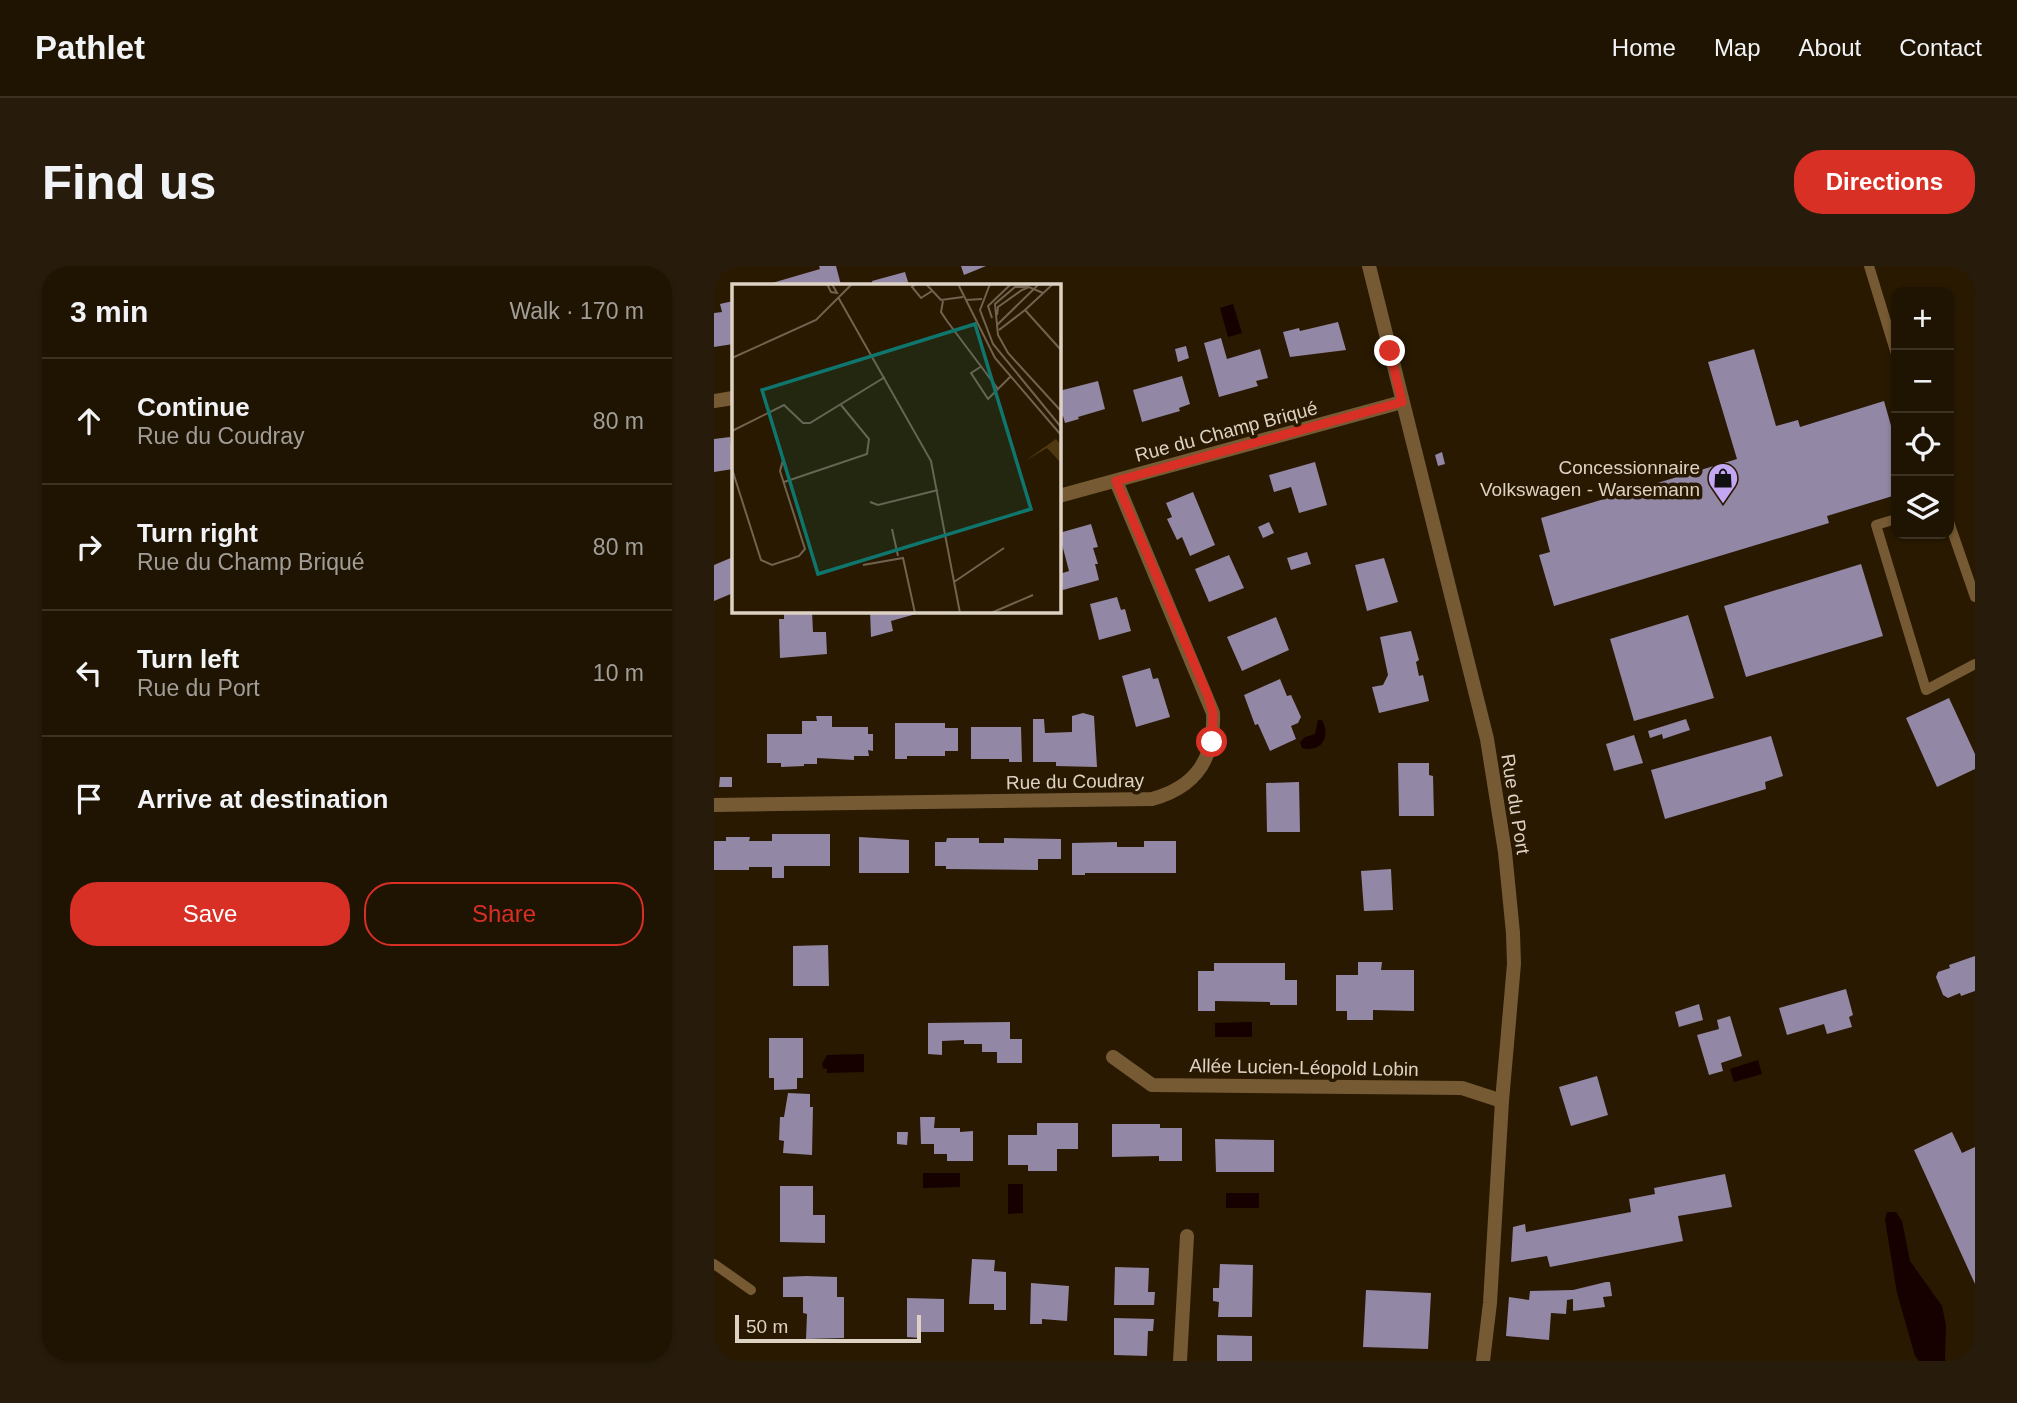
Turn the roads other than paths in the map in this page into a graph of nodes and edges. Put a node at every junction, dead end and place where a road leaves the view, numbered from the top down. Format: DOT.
graph roads {
  1 [pos="1370,266"];
  2 [pos="1869,266"];
  3 [pos="1895,350"];
  4 [pos="732,398"];
  5 [pos="714,401"];
  6 [pos="1402,402"];
  7 [pos="1116,481"];
  8 [pos="1060,496"];
  9 [pos="1891,521"];
  10 [pos="1954,536"];
  11 [pos="1975,597"];
  12 [pos="1975,664"];
  13 [pos="714,805"];
  14 [pos="1113,1057"];
  15 [pos="1502,1101"];
  16 [pos="1187,1236"];
  17 [pos="714,1264"];
  18 [pos="751,1290"];
  19 [pos="1180,1361"];
  20 [pos="1483,1361"];
  1 -- 6 [label="street, Rue du Port"];
  2 -- 3 [label="lane"];
  4 -- 5 [label="street"];
  6 -- 7 [label="street, Rue du Champ Briqué"];
  6 -- 15 [label="street, Rue du Port"];
  7 -- 8 [label="street, Rue du Champ Briqué"];
  7 -- 13 [label="street, Rue du Coudray"];
  9 -- 12 [label="lane"];
  10 -- 11 [label="lane"];
  14 -- 15 [label="street, Allée Lucien-Léopold Lobin"];
  15 -- 20 [label="street, Rue du Port"];
  16 -- 19 [label="street"];
  17 -- 18 [label="lane"];
}
